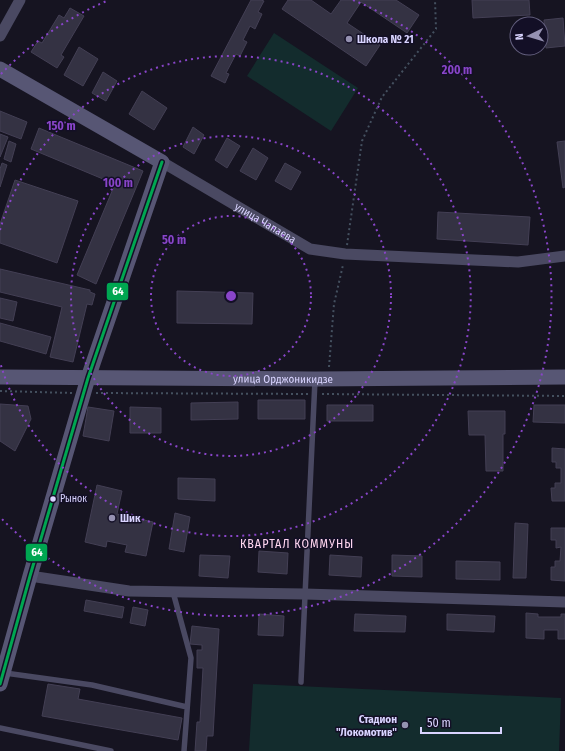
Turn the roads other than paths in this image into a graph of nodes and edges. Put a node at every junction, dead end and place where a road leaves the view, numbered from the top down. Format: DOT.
graph roads {
  1 [pos="20,0"];
  2 [pos="0,36"];
  3 [pos="0,69"];
  4 [pos="162,162"];
  5 [pos="565,256"];
  6 [pos="0,377"];
  7 [pos="565,377"];
  8 [pos="88,378"];
  9 [pos="319,384"];
  10 [pos="30,576"];
  11 [pos="173,592"];
  12 [pos="305,594"];
  13 [pos="565,602"];
  14 [pos="2,678"];
  15 [pos="301,682"];
  16 [pos="187,707"];
  17 [pos="0,728"];
  18 [pos="111,751"];
  19 [pos="184,751"];
  1 -- 2 [label="street"];
  3 -- 4 [label="street, улица Чапаева"];
  4 -- 5 [label="street, улица Чапаева"];
  4 -- 8 [label="street"];
  6 -- 8 [label="street, улица Орджоникидзе"];
  7 -- 9 [label="street, улица Орджоникидзе"];
  8 -- 9 [label="street, улица Орджоникидзе"];
  8 -- 10 [label="street"];
  9 -- 12 [label="lane"];
  10 -- 11 [label="street"];
  10 -- 14 [label="street"];
  11 -- 12 [label="street"];
  11 -- 16 [label="lane"];
  12 -- 13 [label="street"];
  12 -- 15 [label="lane"];
  14 -- 16 [label="lane"];
  16 -- 19 [label="lane"];
  17 -- 18 [label="lane"];
}
